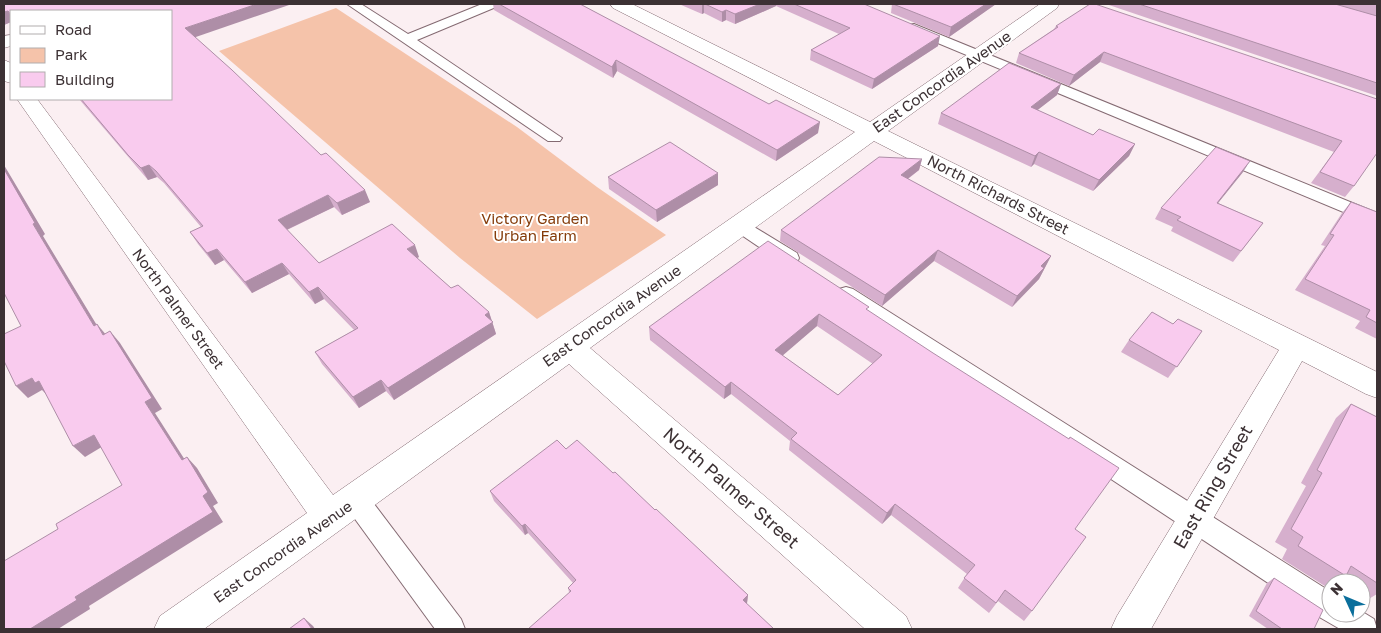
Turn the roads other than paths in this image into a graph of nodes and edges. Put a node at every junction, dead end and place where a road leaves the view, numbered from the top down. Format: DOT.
graph roads {
  1 [pos="353,4"];
  2 [pos="492,4"];
  3 [pos="620,4"];
  4 [pos="1052,4"];
  5 [pos="900,22"];
  6 [pos="407,39"];
  7 [pos="979,55"];
  8 [pos="28,100"];
  9 [pos="872,131"];
  10 [pos="554,138"];
  11 [pos="1377,220"];
  12 [pos="740,226"];
  13 [pos="806,269"];
  14 [pos="831,285"];
  15 [pos="1296,346"];
  16 [pos="569,347"];
  17 [pos="1377,386"];
  18 [pos="356,500"];
  19 [pos="330,518"];
  20 [pos="1194,520"];
  21 [pos="1321,602"];
  22 [pos="173,629"];
  23 [pos="451,629"];
  24 [pos="893,629"];
  25 [pos="1130,629"];
  1 -- 6 [label="lane"];
  2 -- 6 [label="lane"];
  3 -- 9 [label="street, North Richards Street"];
  4 -- 7 [label="street, East Concordia Avenue"];
  5 -- 7 [label="lane"];
  6 -- 10 [label="lane"];
  7 -- 9 [label="street, East Concordia Avenue"];
  7 -- 11 [label="lane"];
  8 -- 19 [label="street, North Palmer Street"];
  9 -- 12 [label="street, East Concordia Avenue"];
  9 -- 15 [label="street, North Richards Street"];
  12 -- 13 [label="lane"];
  12 -- 16 [label="street, East Concordia Avenue"];
  14 -- 20 [label="lane"];
  15 -- 17 [label="street, North Richards Street"];
  15 -- 20 [label="street, East Ring Street"];
  16 -- 18 [label="street, East Concordia Avenue"];
  16 -- 24 [label="street, North Palmer Street"];
  18 -- 19 [label="street, East Concordia Avenue"];
  18 -- 23 [label="lane"];
  19 -- 22 [label="street, East Concordia Avenue"];
  20 -- 21 [label="lane"];
  20 -- 25 [label="street, East Ring Street"];
}
